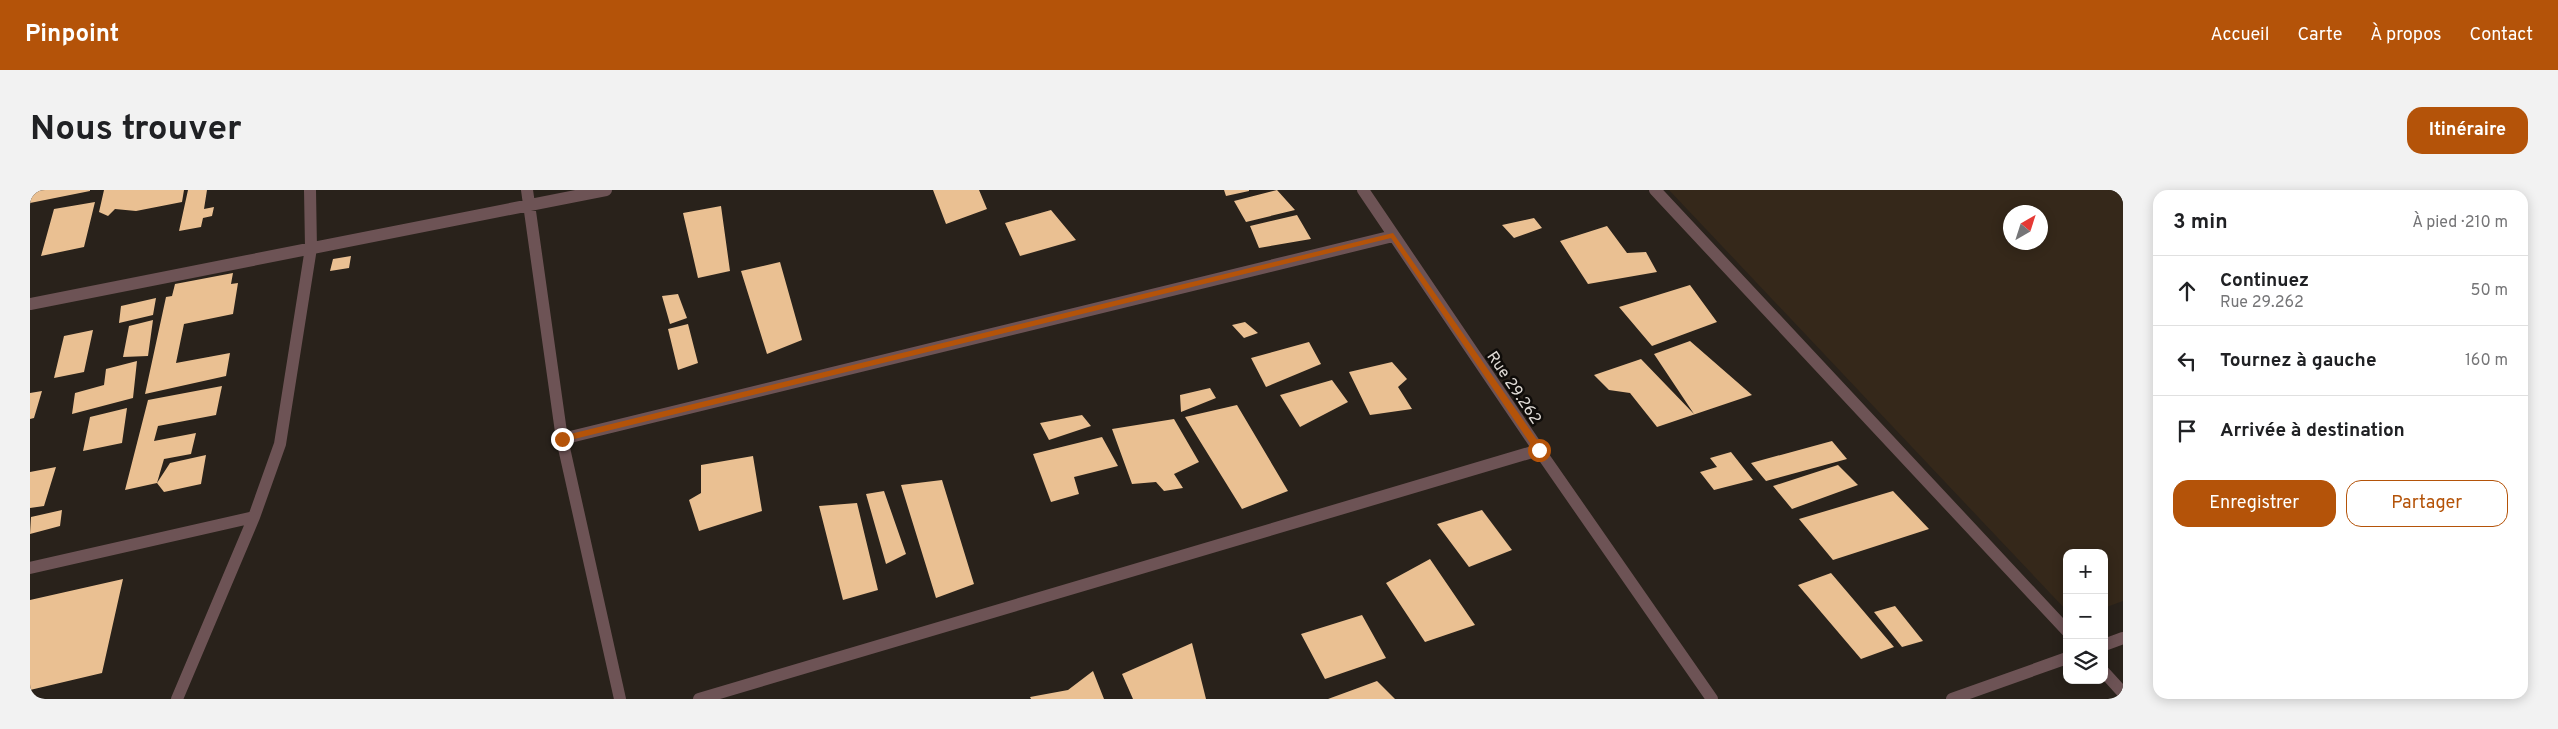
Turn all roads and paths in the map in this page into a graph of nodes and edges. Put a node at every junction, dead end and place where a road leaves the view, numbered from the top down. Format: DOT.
graph roads {
  1 [pos="310,190"];
  2 [pos="528,190"];
  3 [pos="606,190"];
  4 [pos="1363,190"];
  5 [pos="1655,190"];
  6 [pos="530,205"];
  7 [pos="1393,236"];
  8 [pos="310,248"];
  9 [pos="30,304"];
  10 [pos="562,439"];
  11 [pos="1539,450"];
  12 [pos="254,517"];
  13 [pos="30,568"];
  14 [pos="2063,627"];
  15 [pos="2123,638"];
  16 [pos="2108,644"];
  17 [pos="2063,659"];
  18 [pos="2108,676"];
  19 [pos="2123,692"];
  20 [pos="178,699"];
  21 [pos="620,699"];
  22 [pos="699,699"];
  23 [pos="1712,699"];
  24 [pos="1952,699"];
  1 -- 8 [label="street"];
  2 -- 6 [label="street"];
  3 -- 6 [label="street"];
  4 -- 7 [label="street, Rue 29.262"];
  5 -- 14 [label="street"];
  6 -- 8 [label="street"];
  6 -- 10 [label="street"];
  7 -- 10 [label="street"];
  7 -- 11 [label="street, Rue 29.262"];
  8 -- 9 [label="street"];
  8 -- 12 [label="street"];
  10 -- 21 [label="street"];
  11 -- 22 [label="street"];
  11 -- 23 [label="street, Rue 29.262"];
  12 -- 13 [label="street"];
  12 -- 20 [label="street"];
  15 -- 16 [label="street"];
  17 -- 24 [label="street"];
  18 -- 19 [label="street"];
}
